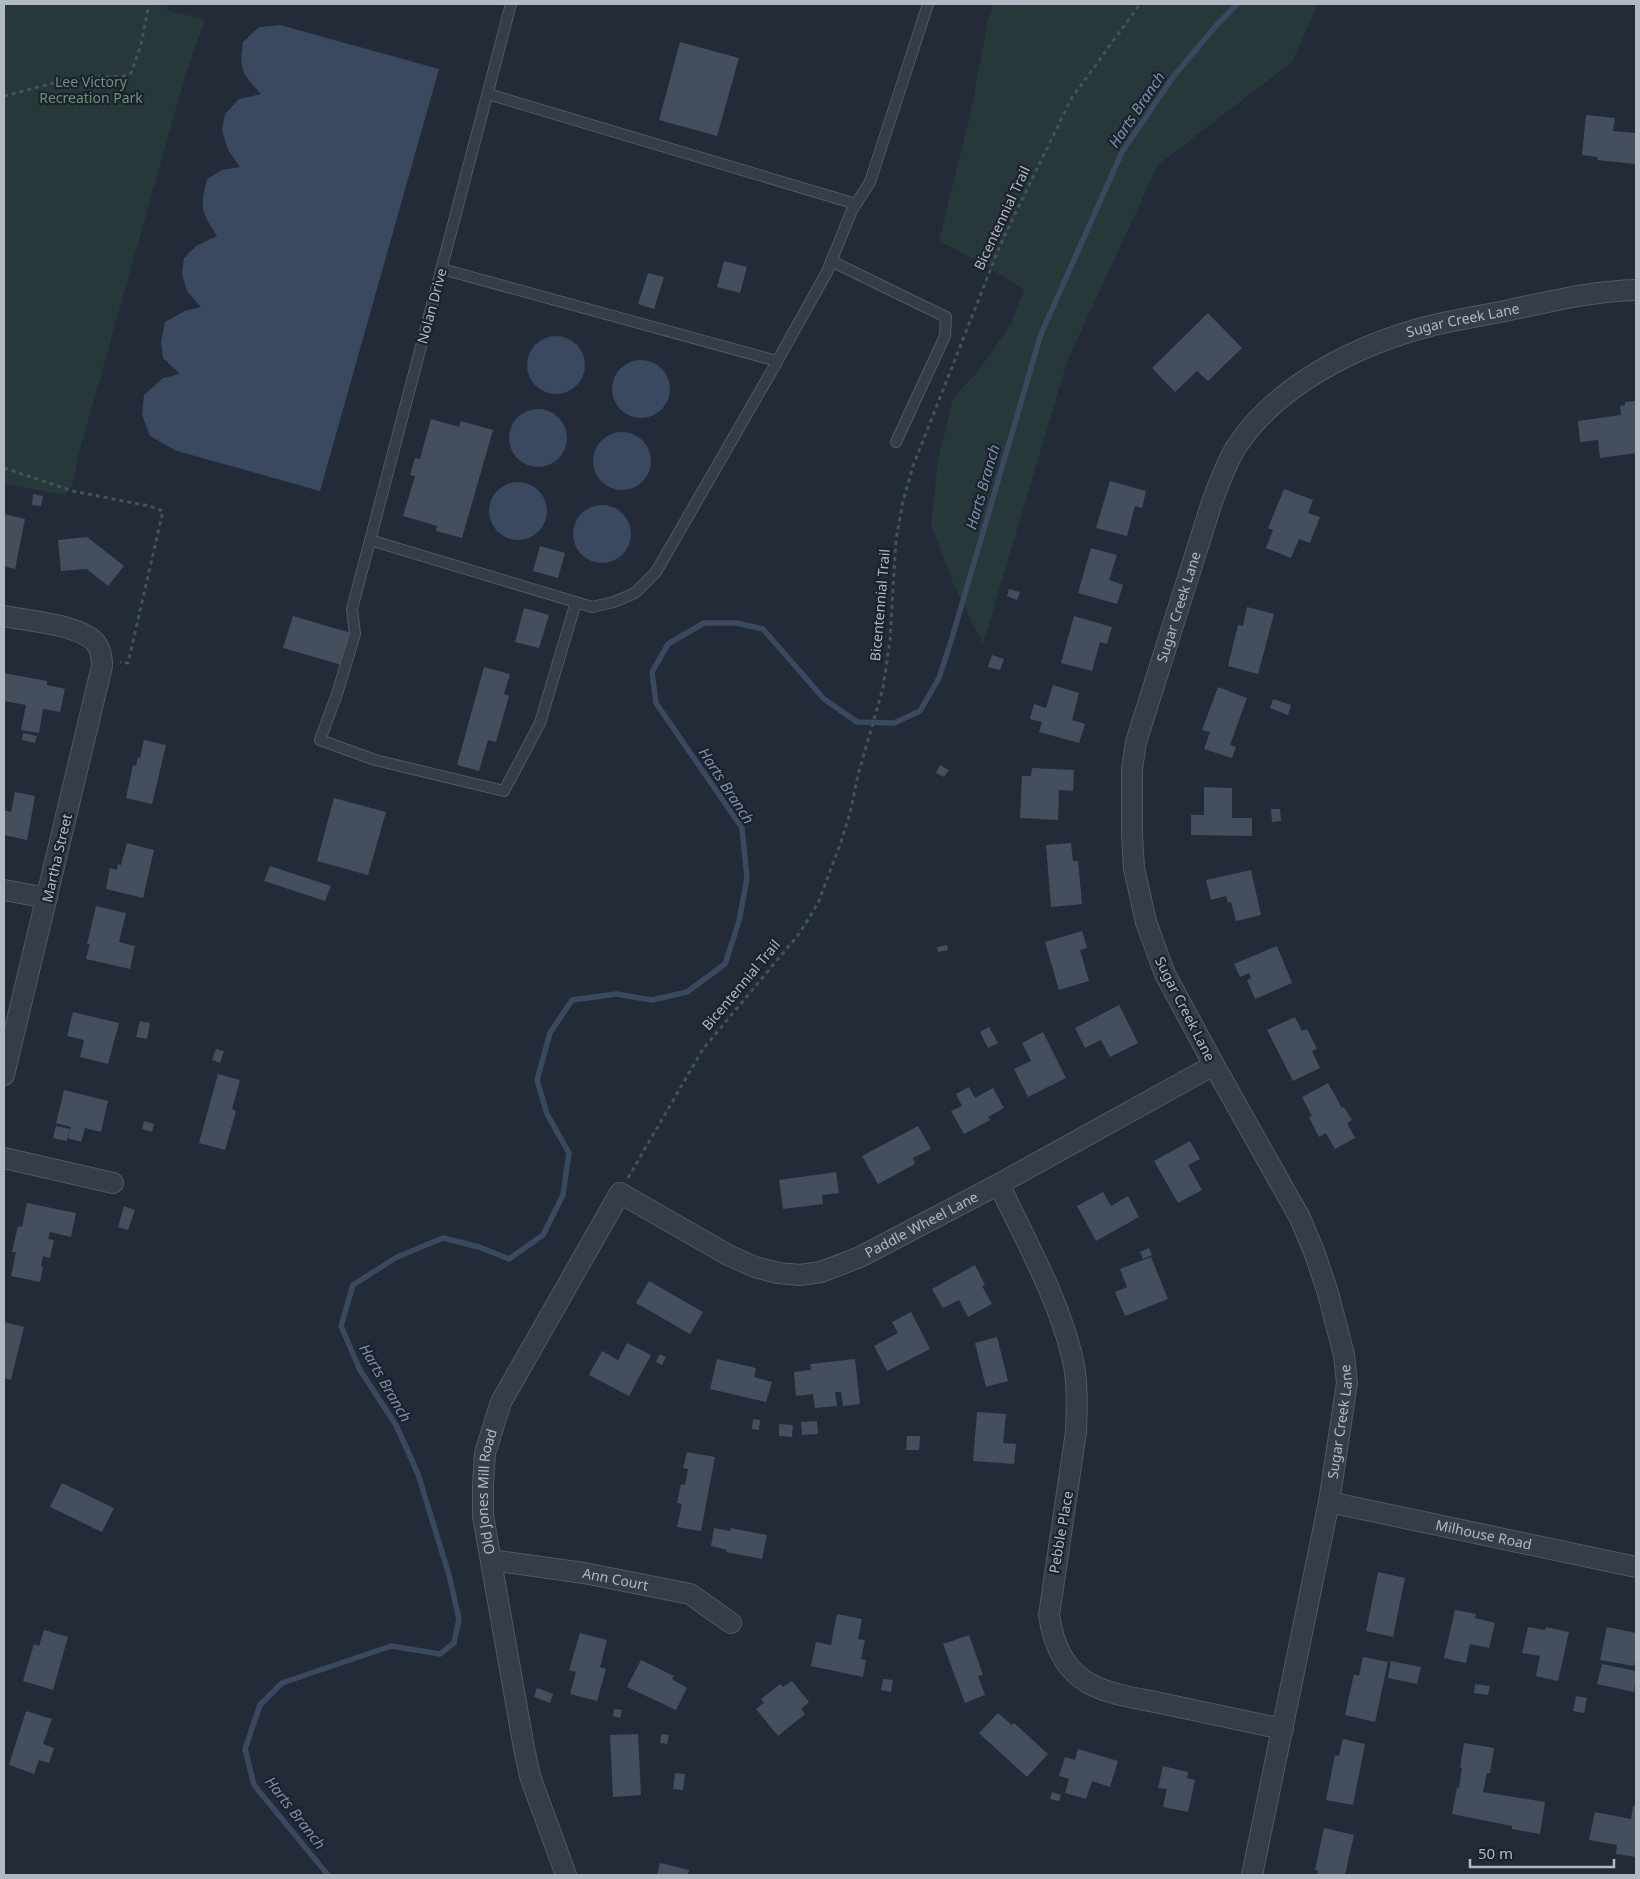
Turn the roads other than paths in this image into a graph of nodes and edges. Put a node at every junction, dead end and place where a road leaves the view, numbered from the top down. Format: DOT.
graph roads {
  1 [pos="512,4"];
  2 [pos="928,4"];
  3 [pos="488,94"];
  4 [pos="856,204"];
  5 [pos="831,261"];
  6 [pos="442,269"];
  7 [pos="1636,290"];
  8 [pos="777,361"];
  9 [pos="896,442"];
  10 [pos="370,540"];
  11 [pos="576,602"];
  12 [pos="4,616"];
  13 [pos="4,890"];
  14 [pos="47,898"];
  15 [pos="1214,1065"];
  16 [pos="4,1076"];
  17 [pos="4,1158"];
  18 [pos="114,1183"];
  19 [pos="999,1184"];
  20 [pos="620,1193"];
  21 [pos="1329,1502"];
  22 [pos="491,1560"];
  23 [pos="1636,1567"];
  24 [pos="731,1623"];
  25 [pos="1283,1729"];
  26 [pos="566,1875"];
  27 [pos="1252,1875"];
  1 -- 3 [label="lane, Nolan Drive"];
  2 -- 4 [label="lane"];
  3 -- 4 [label="lane"];
  3 -- 6 [label="lane, Nolan Drive"];
  4 -- 5 [label="lane"];
  5 -- 8 [label="lane"];
  5 -- 9 [label="lane"];
  6 -- 8 [label="lane"];
  6 -- 10 [label="lane, Nolan Drive"];
  7 -- 15 [label="street, Sugar Creek Lane"];
  8 -- 11 [label="lane"];
  10 -- 11 [label="lane"];
  10 -- 11 [label="lane, Nolan Drive"];
  12 -- 14 [label="street, Martha Street"];
  13 -- 14 [label="street"];
  14 -- 16 [label="street, Martha Street"];
  15 -- 19 [label="street, Paddle Wheel Lane"];
  15 -- 21 [label="street, Sugar Creek Lane"];
  17 -- 18 [label="street"];
  19 -- 20 [label="street, Paddle Wheel Lane"];
  19 -- 25 [label="street, Pebble Place"];
  20 -- 22 [label="street, Old Jones Mill Road"];
  21 -- 23 [label="street, Milhouse Road"];
  21 -- 25 [label="street, Sugar Creek Lane"];
  22 -- 24 [label="street, Ann Court"];
  22 -- 26 [label="street, Old Jones Mill Road"];
  25 -- 27 [label="street, Sugar Creek Lane"];
}
